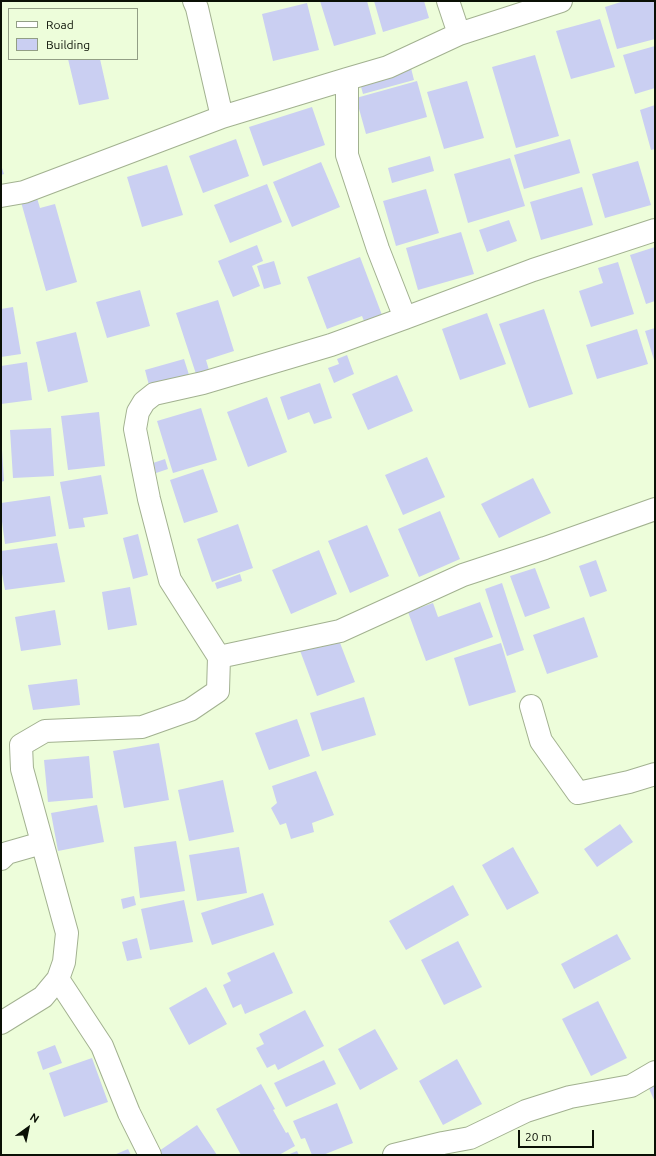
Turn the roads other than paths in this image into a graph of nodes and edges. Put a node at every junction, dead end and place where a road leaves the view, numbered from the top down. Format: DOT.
graph roads {
  1 [pos="194,1"];
  2 [pos="448,1"];
  3 [pos="560,1"];
  4 [pos="459,34"];
  5 [pos="346,78"];
  6 [pos="222,117"];
  7 [pos="1,196"];
  8 [pos="655,230"];
  9 [pos="406,318"];
  10 [pos="655,510"];
  11 [pos="219,657"];
  12 [pos="531,706"];
  13 [pos="655,774"];
  14 [pos="42,843"];
  15 [pos="1,858"];
  16 [pos="58,979"];
  17 [pos="1,1024"];
  18 [pos="655,1072"];
  19 [pos="150,1155"];
  20 [pos="394,1155"];
  1 -- 6 [label="street"];
  2 -- 4 [label="street"];
  3 -- 4 [label="street"];
  4 -- 5 [label="street"];
  5 -- 6 [label="street"];
  5 -- 9 [label="street"];
  6 -- 7 [label="street"];
  8 -- 9 [label="street"];
  9 -- 11 [label="street"];
  10 -- 11 [label="street"];
  11 -- 14 [label="street"];
  12 -- 13 [label="street"];
  14 -- 15 [label="street"];
  14 -- 16 [label="street"];
  16 -- 17 [label="street"];
  16 -- 19 [label="street"];
  18 -- 20 [label="street"];
}
